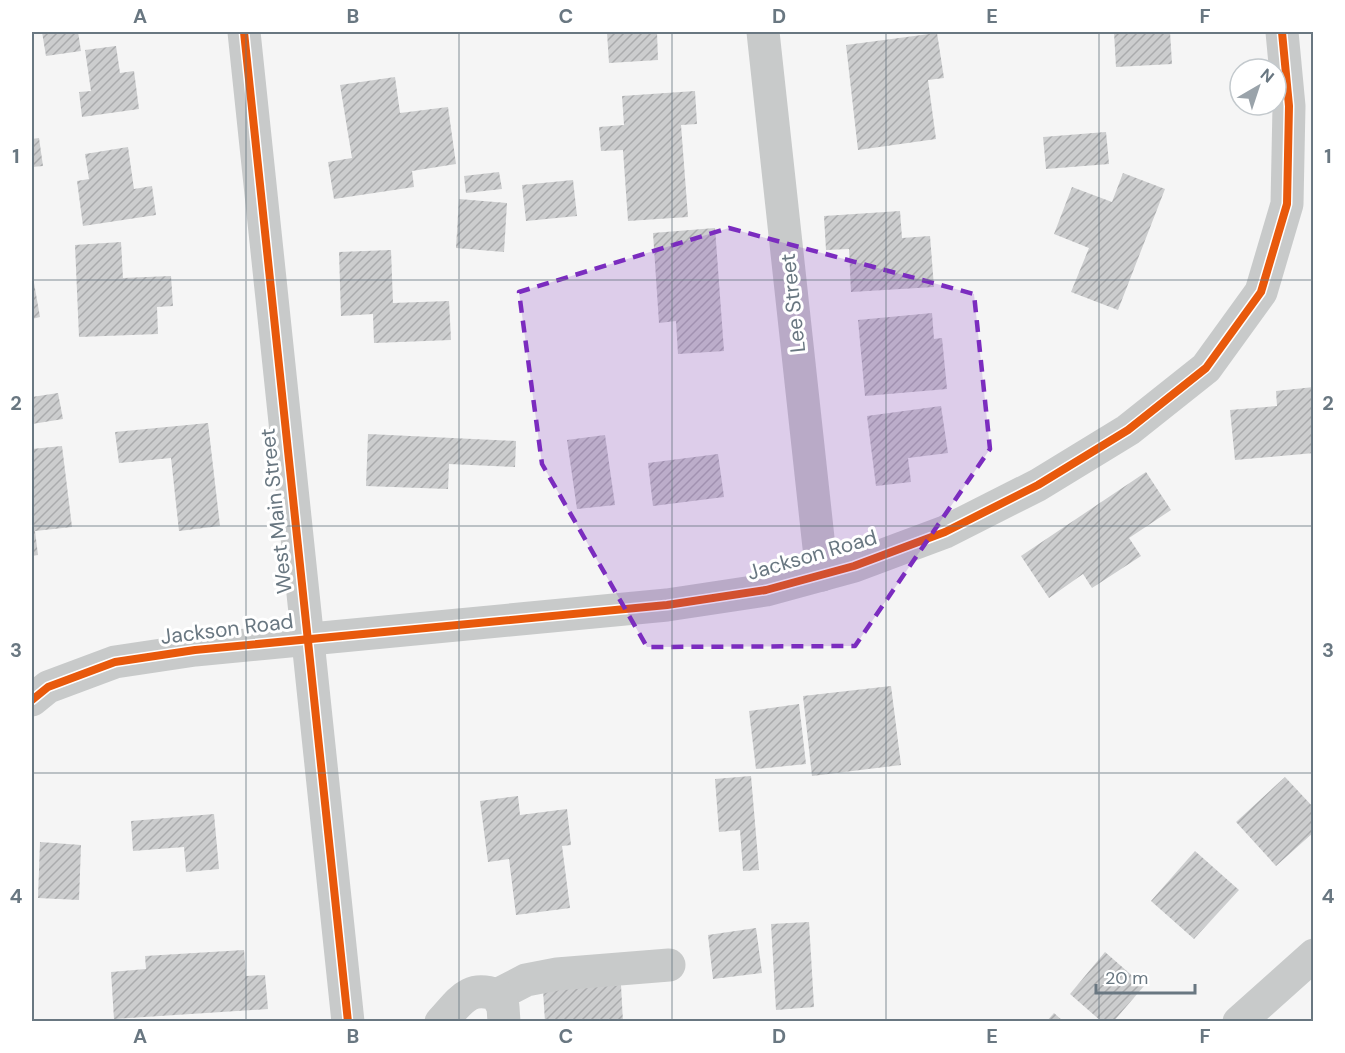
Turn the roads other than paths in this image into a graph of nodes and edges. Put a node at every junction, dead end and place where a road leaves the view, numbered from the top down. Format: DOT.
graph roads {
  1 [pos="244,32"];
  2 [pos="763,32"];
  3 [pos="1282,32"];
  4 [pos="822,575"];
  5 [pos="307,638"];
  6 [pos="32,700"];
  7 [pos="1314,955"];
  8 [pos="669,965"];
  9 [pos="501,1008"];
  10 [pos="348,1022"];
  11 [pos="441,1022"];
  12 [pos="1239,1022"];
  1 -- 5 [label="street, West Main Street"];
  2 -- 4 [label="street, Lee Street"];
  3 -- 4 [label="street, Jackson Road"];
  4 -- 5 [label="street, Jackson Road"];
  5 -- 6 [label="street, Jackson Road"];
  5 -- 10 [label="street, West Main Street"];
  7 -- 12 [label="street"];
  8 -- 9 [label="street"];
  9 -- 11 [label="street"];
}
